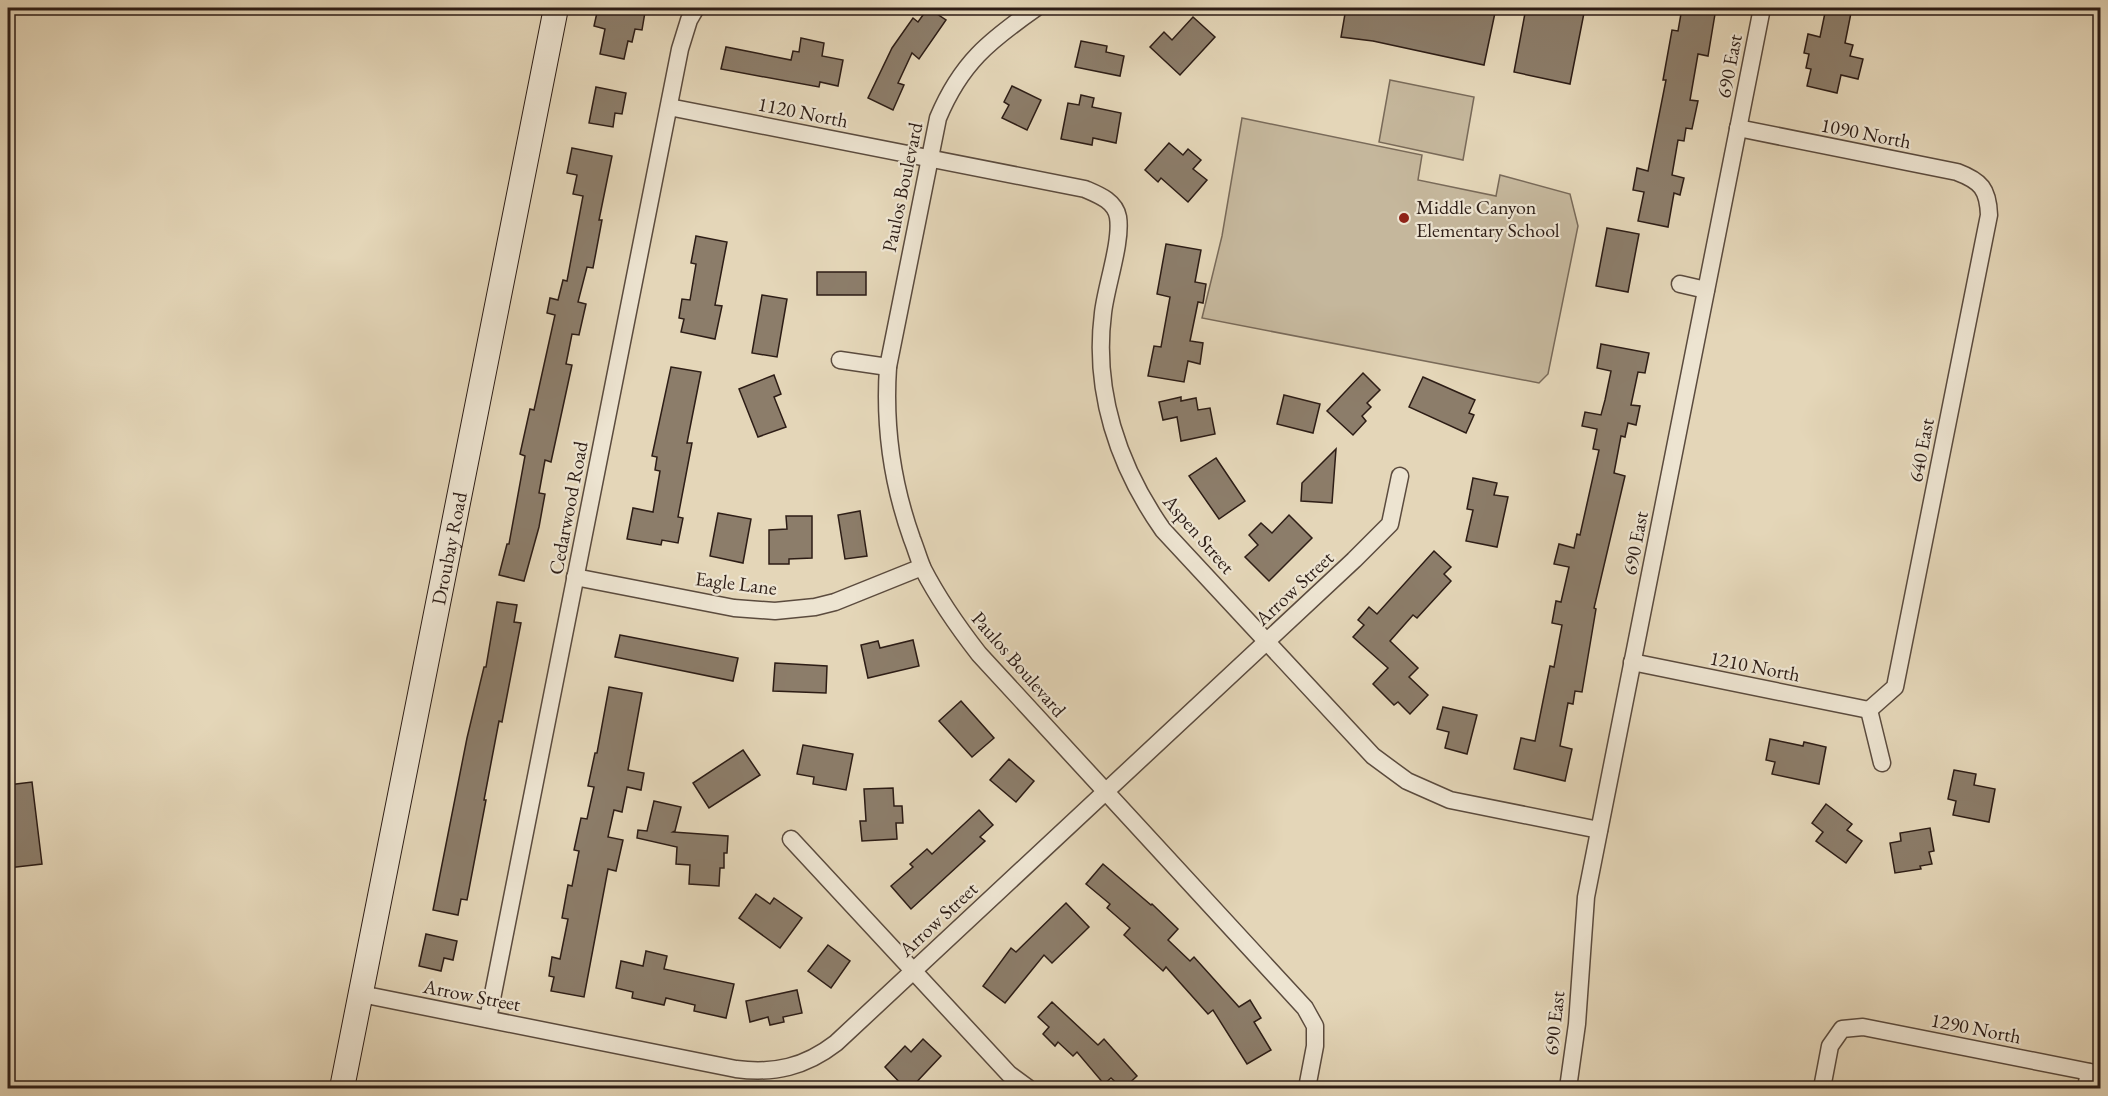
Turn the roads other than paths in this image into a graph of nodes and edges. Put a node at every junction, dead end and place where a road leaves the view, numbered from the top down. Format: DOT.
graph roads {
  1 [pos="556,8"];
  2 [pos="696,8"];
  3 [pos="1036,8"];
  4 [pos="1762,8"];
  5 [pos="669,107"];
  6 [pos="1738,128"];
  7 [pos="929,158"];
  8 [pos="1983,187"];
  9 [pos="1680,284"];
  10 [pos="1706,290"];
  11 [pos="840,360"];
  12 [pos="888,367"];
  13 [pos="1400,476"];
  14 [pos="922,567"];
  15 [pos="575,577"];
  16 [pos="1267,641"];
  17 [pos="1632,662"];
  18 [pos="1869,710"];
  19 [pos="1882,763"];
  20 [pos="1106,792"];
  21 [pos="1599,830"];
  22 [pos="790,839"];
  23 [pos="914,970"];
  24 [pos="361,994"];
  25 [pos="488,1019"];
  26 [pos="2092,1078"];
  27 [pos="342,1089"];
  28 [pos="1028,1089"];
  29 [pos="1306,1089"];
  30 [pos="1568,1089"];
  31 [pos="1822,1089"];
  1 -- 24 [label="street, Droubay Road"];
  2 -- 5 [label="street, Cedarwood Road"];
  3 -- 7 [label="street, Paulos Boulevard"];
  4 -- 6 [label="street, 690 East"];
  5 -- 7 [label="street, 1120 North"];
  5 -- 15 [label="street, Cedarwood Road"];
  6 -- 8 [label="street, 1090 North"];
  6 -- 10 [label="street, 690 East"];
  7 -- 12 [label="street, Paulos Boulevard"];
  7 -- 16 [label="street, Aspen Street"];
  8 -- 18 [label="street, 640 East"];
  9 -- 10 [label="street"];
  10 -- 17 [label="street, 690 East"];
  11 -- 12 [label="street"];
  12 -- 14 [label="street, Paulos Boulevard"];
  13 -- 16 [label="street, Arrow Street"];
  14 -- 15 [label="street, Eagle Lane"];
  14 -- 20 [label="street, Paulos Boulevard"];
  15 -- 25 [label="street, Cedarwood Road"];
  16 -- 20 [label="street, Arrow Street"];
  16 -- 21 [label="street, Aspen Street"];
  17 -- 18 [label="street, 1210 North"];
  17 -- 21 [label="street, 690 East"];
  18 -- 19 [label="street"];
  20 -- 23 [label="street, Arrow Street"];
  20 -- 29 [label="street, Paulos Boulevard"];
  21 -- 30 [label="street, 690 East"];
  22 -- 23 [label="street"];
  23 -- 25 [label="street, Arrow Street"];
  23 -- 28 [label="street"];
  24 -- 25 [label="street, Arrow Street"];
  24 -- 27 [label="street, Droubay Road"];
  26 -- 31 [label="street, 1290 North"];
}
